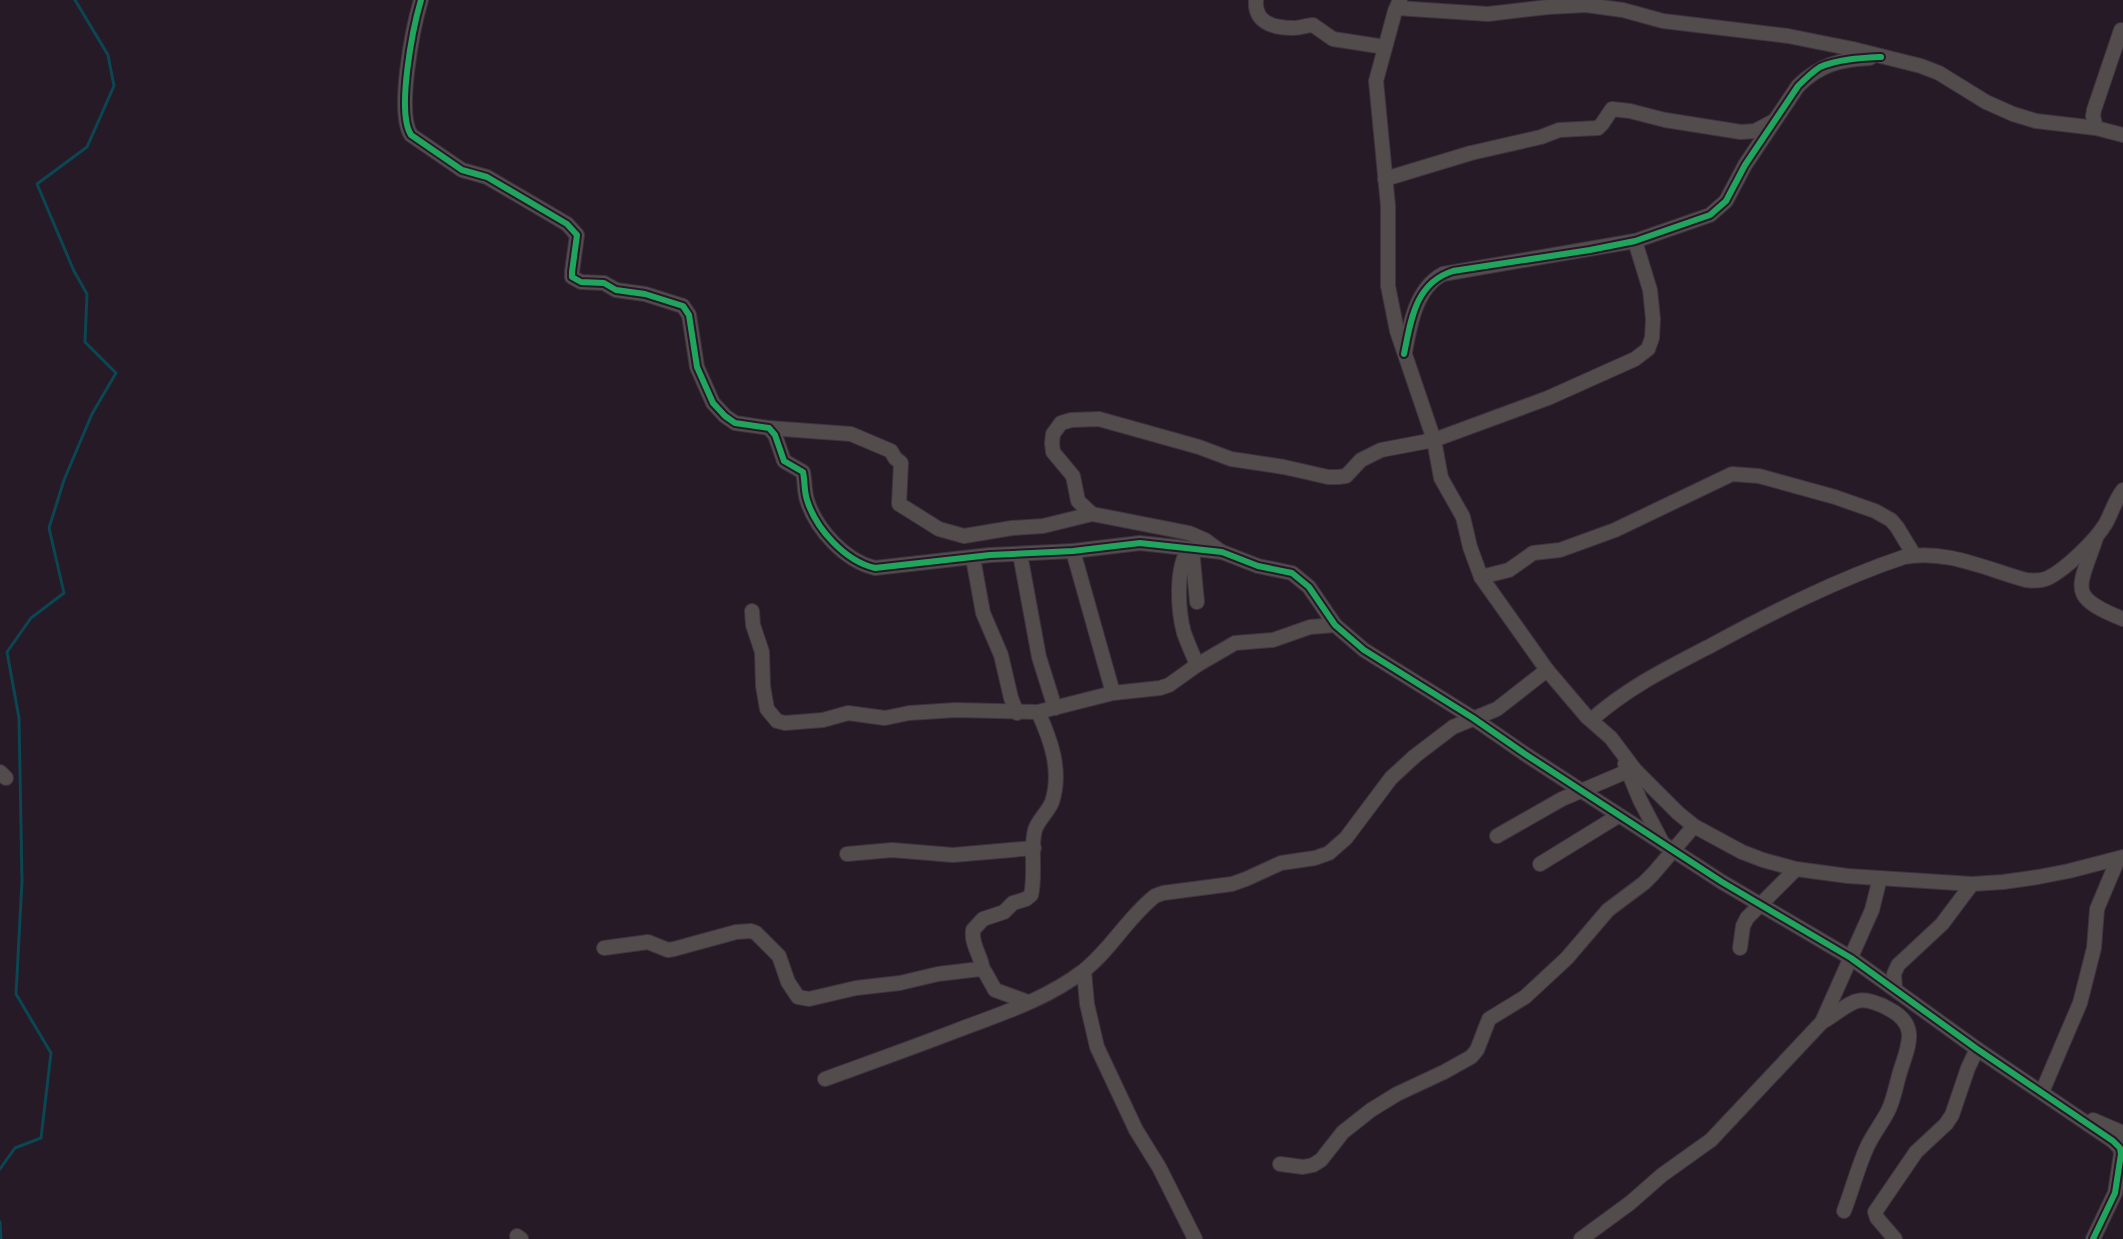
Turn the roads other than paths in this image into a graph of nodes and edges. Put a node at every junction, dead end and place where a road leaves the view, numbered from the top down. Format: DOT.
graph roads {
  1 [pos="421,0"];
  2 [pos="1256,0"];
  3 [pos="1399,4"];
  4 [pos="2121,30"];
  5 [pos="1385,47"];
  6 [pos="1881,57"];
  7 [pos="1776,120"];
  8 [pos="2096,128"];
  9 [pos="2123,135"];
  10 [pos="1385,179"];
  11 [pos="1635,241"];
  12 [pos="1404,354"];
  13 [pos="769,428"];
  14 [pos="1434,440"];
  15 [pos="2123,490"];
  16 [pos="1092,514"];
  17 [pos="2098,534"];
  18 [pos="1191,549"];
  19 [pos="1073,551"];
  20 [pos="1222,552"];
  21 [pos="1020,554"];
  22 [pos="1914,555"];
  23 [pos="973,558"];
  24 [pos="1481,577"];
  25 [pos="1197,602"];
  26 [pos="752,611"];
  27 [pos="2123,619"];
  28 [pos="1335,624"];
  29 [pos="1197,665"];
  30 [pos="1547,670"];
  31 [pos="1113,693"];
  32 [pos="1055,708"];
  33 [pos="1038,711"];
  34 [pos="1017,713"];
  35 [pos="1473,718"];
  36 [pos="1591,720"];
  37 [pos="1618,748"];
  38 [pos="1628,771"];
  39 [pos="1580,791"];
  40 [pos="1618,816"];
  41 [pos="1694,826"];
  42 [pos="1497,836"];
  43 [pos="1669,847"];
  44 [pos="1034,848"];
  45 [pos="847,854"];
  46 [pos="2120,858"];
  47 [pos="1540,864"];
  48 [pos="1796,869"];
  49 [pos="1880,878"];
  50 [pos="1972,884"];
  51 [pos="1759,905"];
  52 [pos="604,948"];
  53 [pos="1740,948"];
  54 [pos="1851,958"];
  55 [pos="983,970"];
  56 [pos="1084,971"];
  57 [pos="1895,989"];
  58 [pos="1028,1002"];
  59 [pos="1822,1022"];
  60 [pos="1977,1049"];
  61 [pos="825,1079"];
  62 [pos="2042,1092"];
  63 [pos="2069,1110"];
  64 [pos="2123,1134"];
  65 [pos="2122,1149"];
  66 [pos="1280,1164"];
  67 [pos="1844,1211"];
  68 [pos="1195,1239"];
  69 [pos="1581,1239"];
  70 [pos="1895,1239"];
  71 [pos="2093,1239"];
  1 -- 13 [label="street"];
  2 -- 5 [label="street"];
  3 -- 5 [label="street"];
  3 -- 6 [label="street"];
  4 -- 8 [label="street"];
  5 -- 10 [label="street"];
  6 -- 7 [label="street"];
  6 -- 8 [label="street"];
  7 -- 10 [label="street"];
  7 -- 11 [label="street"];
  8 -- 9 [label="street"];
  10 -- 12 [label="street"];
  11 -- 12 [label="street"];
  11 -- 14 [label="street"];
  12 -- 14 [label="street"];
  13 -- 16 [label="street"];
  13 -- 23 [label="street"];
  14 -- 16 [label="street"];
  14 -- 24 [label="street"];
  15 -- 17 [label="street"];
  16 -- 20 [label="street"];
  17 -- 22 [label="street"];
  17 -- 27 [label="street"];
  18 -- 19 [label="street"];
  18 -- 20 [label="street"];
  18 -- 25 [label="street"];
  18 -- 29 [label="street"];
  19 -- 21 [label="street"];
  19 -- 31 [label="street"];
  20 -- 28 [label="street"];
  21 -- 23 [label="street"];
  21 -- 32 [label="street"];
  22 -- 24 [label="street"];
  22 -- 36 [label="street"];
  23 -- 34 [label="street"];
  24 -- 30 [label="street"];
  26 -- 34 [label="street"];
  28 -- 29 [label="street"];
  28 -- 35 [label="street"];
  29 -- 31 [label="street"];
  30 -- 35 [label="street"];
  30 -- 36 [label="street"];
  31 -- 32 [label="street"];
  32 -- 33 [label="street"];
  33 -- 34 [label="street"];
  33 -- 44 [label="street"];
  35 -- 39 [label="street"];
  35 -- 56 [label="street"];
  36 -- 37 [label="street"];
  37 -- 38 [label="street"];
  37 -- 41 [label="street"];
  38 -- 39 [label="street"];
  38 -- 43 [label="street"];
  39 -- 40 [label="street"];
  39 -- 42 [label="street"];
  40 -- 43 [label="street"];
  40 -- 47 [label="street"];
  41 -- 43 [label="street"];
  41 -- 48 [label="street"];
  43 -- 51 [label="street"];
  43 -- 66 [label="street"];
  44 -- 45 [label="street"];
  44 -- 55 [label="street"];
  46 -- 50 [label="street"];
  46 -- 62 [label="street"];
  48 -- 49 [label="street"];
  48 -- 51 [label="street"];
  49 -- 50 [label="street"];
  49 -- 54 [label="street"];
  50 -- 57 [label="street"];
  51 -- 53 [label="street"];
  51 -- 54 [label="street"];
  52 -- 55 [label="street"];
  54 -- 57 [label="street"];
  54 -- 59 [label="street"];
  55 -- 58 [label="street"];
  56 -- 58 [label="street"];
  56 -- 68 [label="street"];
  57 -- 60 [label="street"];
  58 -- 61 [label="street"];
  59 -- 67 [label="street"];
  59 -- 69 [label="street"];
  60 -- 62 [label="street"];
  60 -- 70 [label="street"];
  62 -- 63 [label="street"];
  63 -- 64 [label="street"];
  63 -- 65 [label="street"];
  65 -- 71 [label="street"];
}
